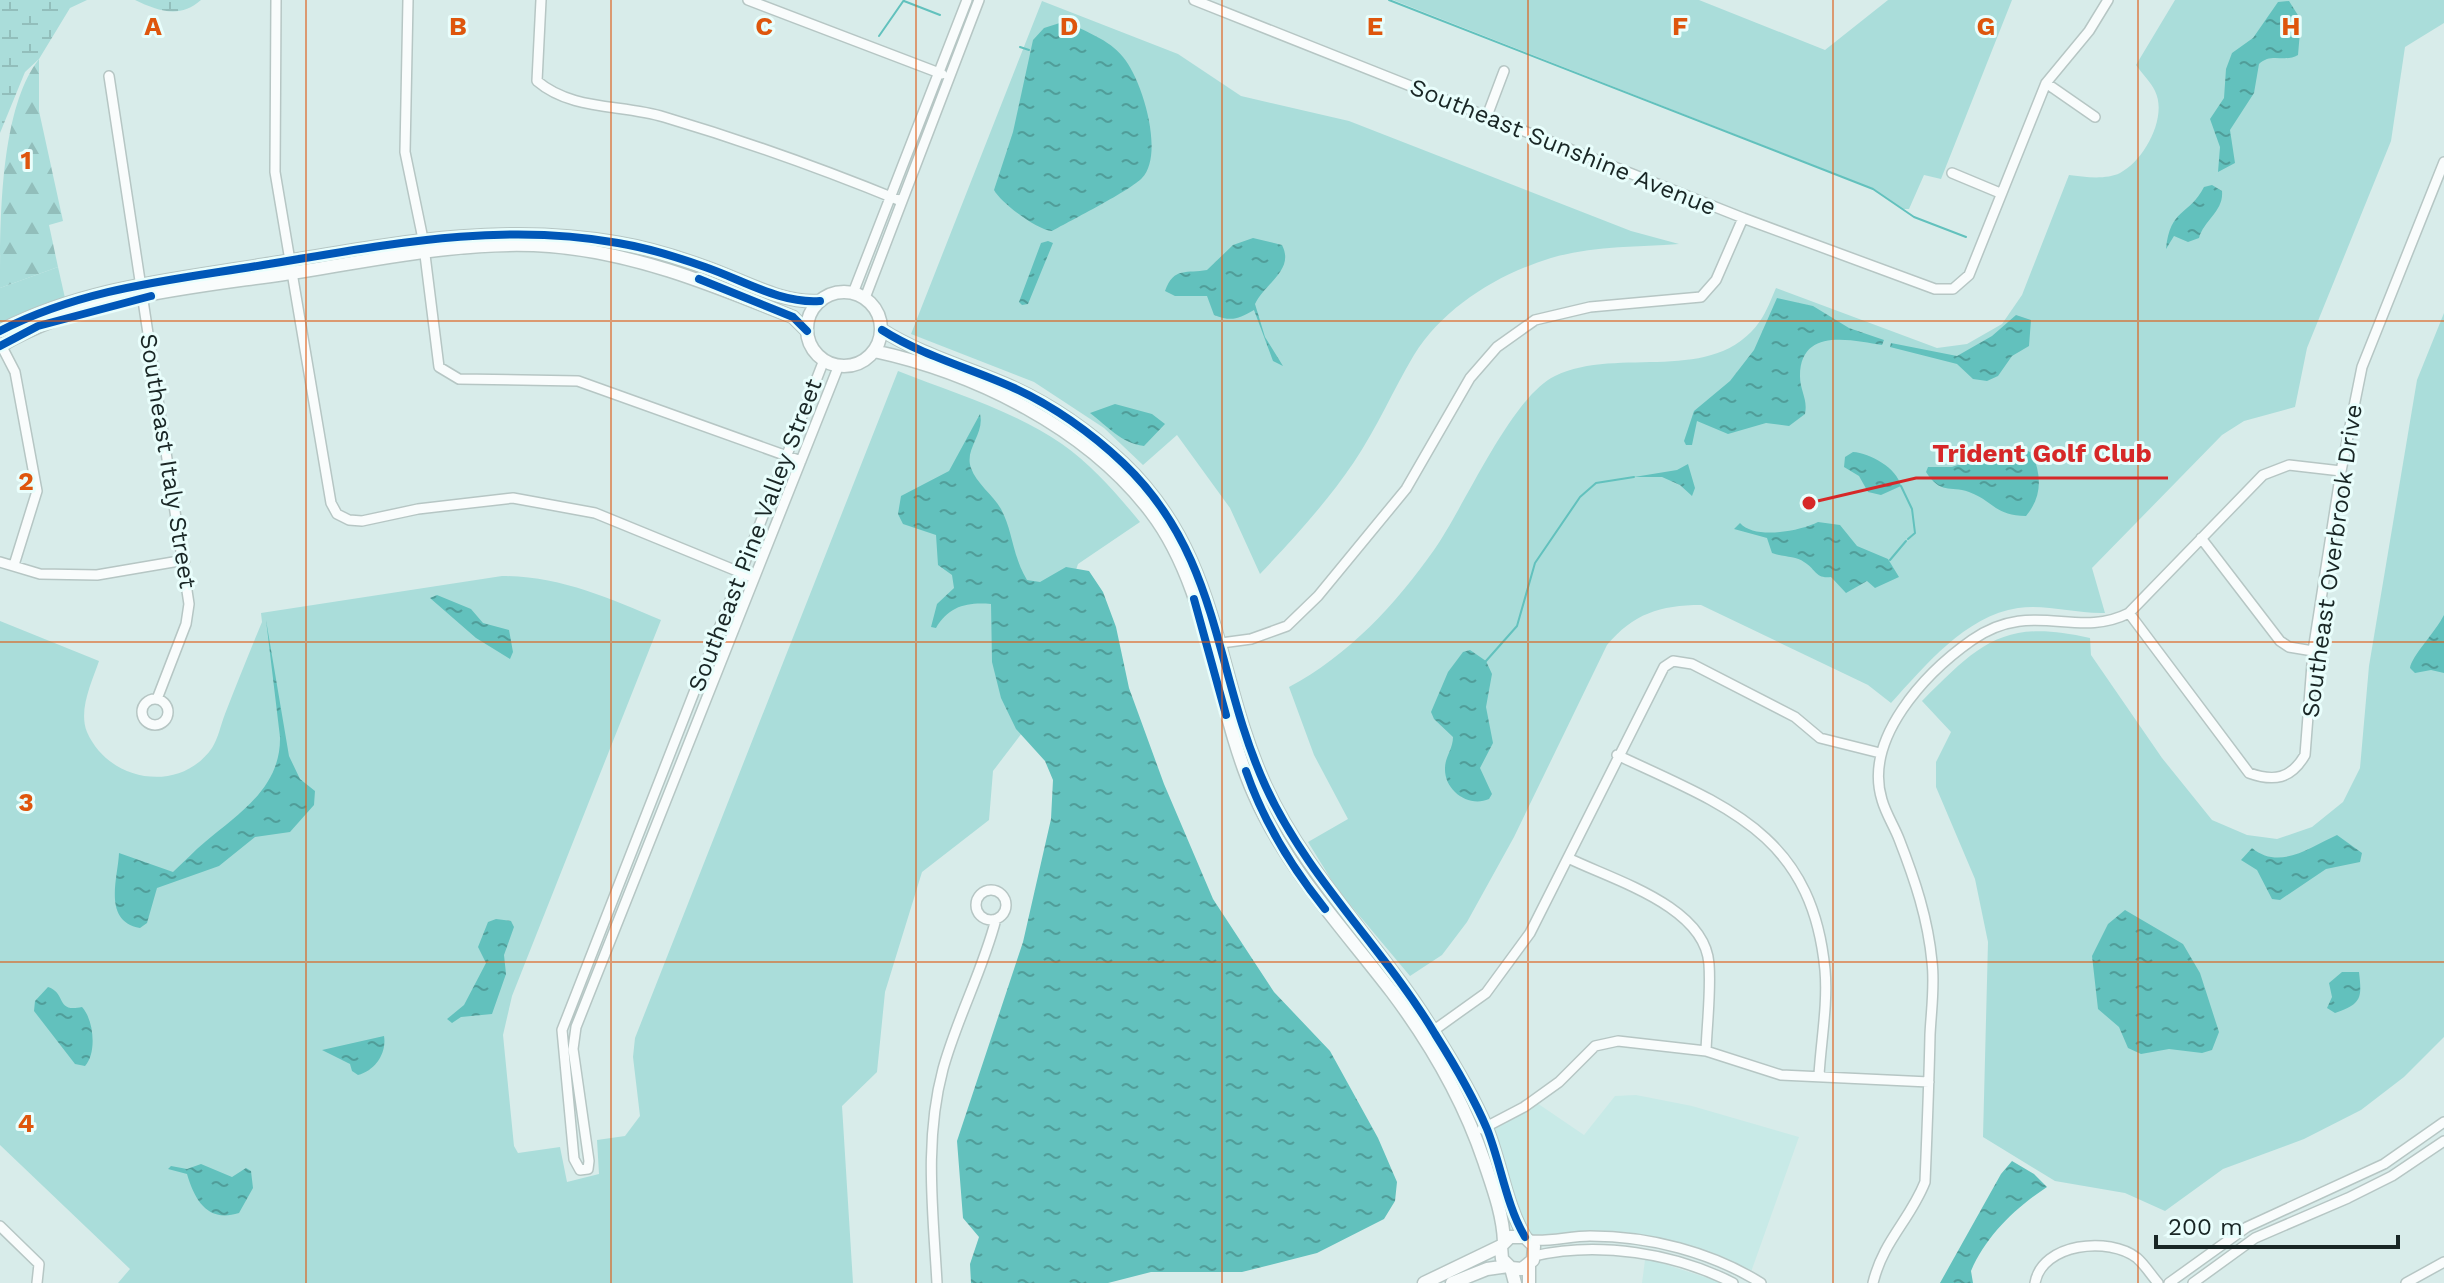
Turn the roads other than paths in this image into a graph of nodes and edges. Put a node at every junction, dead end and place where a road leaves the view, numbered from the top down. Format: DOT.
graph roads {
  1 [pos="276,0"];
  2 [pos="408,0"];
  3 [pos="541,0"];
  4 [pos="748,0"];
  5 [pos="967,0"];
  6 [pos="979,0"];
  7 [pos="1194,0"];
  8 [pos="2108,0"];
  9 [pos="1504,71"];
  10 [pos="939,72"];
  11 [pos="109,76"];
  12 [pos="949,76"];
  13 [pos="2046,83"];
  14 [pos="1487,116"];
  15 [pos="2095,117"];
  16 [pos="2444,162"];
  17 [pos="1952,173"];
  18 [pos="2000,193"];
  19 [pos="890,197"];
  20 [pos="901,201"];
  21 [pos="1743,218"];
  22 [pos="424,246"];
  23 [pos="292,266"];
  24 [pos="712,277"];
  25 [pos="142,291"];
  26 [pos="859,296"];
  27 [pos="820,301"];
  28 [pos="882,330"];
  29 [pos="0,331"];
  30 [pos="807,331"];
  31 [pos="0,345"];
  32 [pos="874,351"];
  33 [pos="824,360"];
  34 [pos="839,365"];
  35 [pos="786,455"];
  36 [pos="801,461"];
  37 [pos="2341,471"];
  38 [pos="2201,538"];
  39 [pos="185,560"];
  40 [pos="0,562"];
  41 [pos="14,565"];
  42 [pos="740,573"];
  43 [pos="754,578"];
  44 [pos="2129,613"];
  45 [pos="1222,643"];
  46 [pos="1207,645"];
  47 [pos="2313,651"];
  48 [pos="157,699"];
  49 [pos="687,710"];
  50 [pos="699,715"];
  51 [pos="1880,753"];
  52 [pos="1617,755"];
  53 [pos="634,845"];
  54 [pos="646,849"];
  55 [pos="1568,858"];
  56 [pos="996,919"];
  57 [pos="579,984"];
  58 [pos="592,986"];
  59 [pos="1429,1034"];
  60 [pos="1706,1051"];
  61 [pos="1819,1075"];
  62 [pos="1929,1082"];
  63 [pos="2444,1122"];
  64 [pos="1480,1130"];
  65 [pos="2435,1130"];
  66 [pos="2444,1141"];
  67 [pos="2342,1186"];
  68 [pos="2348,1198"];
  69 [pos="0,1226"];
  70 [pos="2247,1227"];
  71 [pos="1593,1236"];
  72 [pos="1527,1238"];
  73 [pos="2255,1238"];
  74 [pos="1502,1244"];
  75 [pos="1674,1247"];
  76 [pos="1594,1250"];
  77 [pos="1666,1259"];
  78 [pos="1532,1261"];
  79 [pos="2444,1262"];
  80 [pos="1509,1267"];
  81 [pos="1742,1272"];
  82 [pos="37,1283"];
  83 [pos="937,1283"];
  84 [pos="1424,1283"];
  85 [pos="1452,1283"];
  86 [pos="1515,1283"];
  87 [pos="1529,1283"];
  88 [pos="1734,1283"];
  89 [pos="1761,1283"];
  90 [pos="1873,1283"];
  91 [pos="2035,1283"];
  92 [pos="2158,1283"];
  93 [pos="2169,1283"];
  94 [pos="2193,1283"];
  95 [pos="2406,1283"];
  1 -- 23 [label="street"];
  2 -- 22 [label="street"];
  3 -- 19 [label="street"];
  4 -- 10 [label="street"];
  5 -- 10 [label="street"];
  6 -- 12 [label="street"];
  7 -- 14 [label="street, Southeast Sunshine Avenue"];
  8 -- 13 [label="street"];
  9 -- 14 [label="street"];
  10 -- 12 [label="street"];
  10 -- 19 [label="street"];
  11 -- 25 [label="street, Southeast Italy Street"];
  12 -- 20 [label="street"];
  13 -- 15 [label="street"];
  13 -- 18 [label="street"];
  14 -- 21 [label="street, Southeast Sunshine Avenue"];
  16 -- 37 [label="street, Southeast Overbrook Drive"];
  17 -- 18 [label="street"];
  18 -- 21 [label="street, Southeast Sunshine Avenue"];
  19 -- 20 [label="street"];
  19 -- 26 [label="street"];
  20 -- 26 [label="street"];
  21 -- 45 [label="street"];
  22 -- 23 [label="street"];
  22 -- 24 [label="street"];
  22 -- 35 [label="street"];
  23 -- 25 [label="street"];
  23 -- 42 [label="street"];
  24 -- 27 [label="street"];
  24 -- 30 [label="street"];
  25 -- 29 [label="street"];
  25 -- 31 [label="street"];
  25 -- 39 [label="street, Southeast Italy Street"];
  26 -- 27 [label="street"];
  26 -- 28 [label="street"];
  27 -- 30 [label="street"];
  28 -- 32 [label="street"];
  28 -- 45 [label="street"];
  30 -- 33 [label="street"];
  31 -- 41 [label="street"];
  32 -- 34 [label="street"];
  32 -- 46 [label="street"];
  33 -- 34 [label="street"];
  33 -- 35 [label="street, Southeast Pine Valley Street"];
  34 -- 36 [label="street, Southeast Pine Valley Street"];
  35 -- 36 [label="street"];
  35 -- 42 [label="street, Southeast Pine Valley Street"];
  36 -- 43 [label="street, Southeast Pine Valley Street"];
  37 -- 38 [label="street"];
  37 -- 47 [label="street, Southeast Overbrook Drive"];
  38 -- 44 [label="street"];
  38 -- 47 [label="street"];
  39 -- 41 [label="street"];
  39 -- 48 [label="street, Southeast Italy Street"];
  40 -- 41 [label="street"];
  42 -- 43 [label="street"];
  42 -- 49 [label="street, Southeast Pine Valley Street"];
  43 -- 50 [label="street, Southeast Pine Valley Street"];
  44 -- 47 [label="street, Southeast Overbrook Drive"];
  44 -- 51 [label="street"];
  45 -- 46 [label="street"];
  45 -- 59 [label="street"];
  46 -- 59 [label="street"];
  49 -- 50 [label="street, Southeast Pine Valley Street"];
  49 -- 53 [label="street, Southeast Pine Valley Street"];
  50 -- 54 [label="street, Southeast Pine Valley Street"];
  51 -- 52 [label="street"];
  51 -- 62 [label="street"];
  52 -- 55 [label="street"];
  52 -- 61 [label="street"];
  53 -- 54 [label="street"];
  53 -- 57 [label="street, Southeast Pine Valley Street"];
  54 -- 58 [label="street, Southeast Pine Valley Street"];
  55 -- 59 [label="street"];
  55 -- 60 [label="street"];
  56 -- 83 [label="street"];
  57 -- 58 [label="street"];
  57 -- 58 [label="street, Southeast Pine Valley Street"];
  59 -- 64 [label="street"];
  60 -- 61 [label="street"];
  60 -- 64 [label="street"];
  61 -- 62 [label="street"];
  62 -- 90 [label="street"];
  63 -- 65 [label="street"];
  64 -- 72 [label="street"];
  64 -- 74 [label="street"];
  65 -- 66 [label="street"];
  65 -- 67 [label="street"];
  66 -- 68 [label="street"];
  67 -- 68 [label="street"];
  67 -- 70 [label="street"];
  68 -- 73 [label="street"];
  69 -- 82 [label="street"];
  70 -- 73 [label="street"];
  70 -- 93 [label="street"];
  71 -- 72 [label="street"];
  71 -- 75 [label="street"];
  71 -- 76 [label="street"];
  72 -- 74 [label="street"];
  72 -- 78 [label="street"];
  73 -- 94 [label="street"];
  74 -- 80 [label="street"];
  74 -- 84 [label="street"];
  75 -- 77 [label="street"];
  75 -- 81 [label="street"];
  76 -- 77 [label="street"];
  76 -- 78 [label="street"];
  77 -- 88 [label="street"];
  78 -- 80 [label="street"];
  78 -- 87 [label="street"];
  79 -- 95 [label="street"];
  80 -- 85 [label="street"];
  80 -- 86 [label="street"];
  81 -- 88 [label="street"];
  81 -- 89 [label="street"];
  91 -- 92 [label="street"];
}
